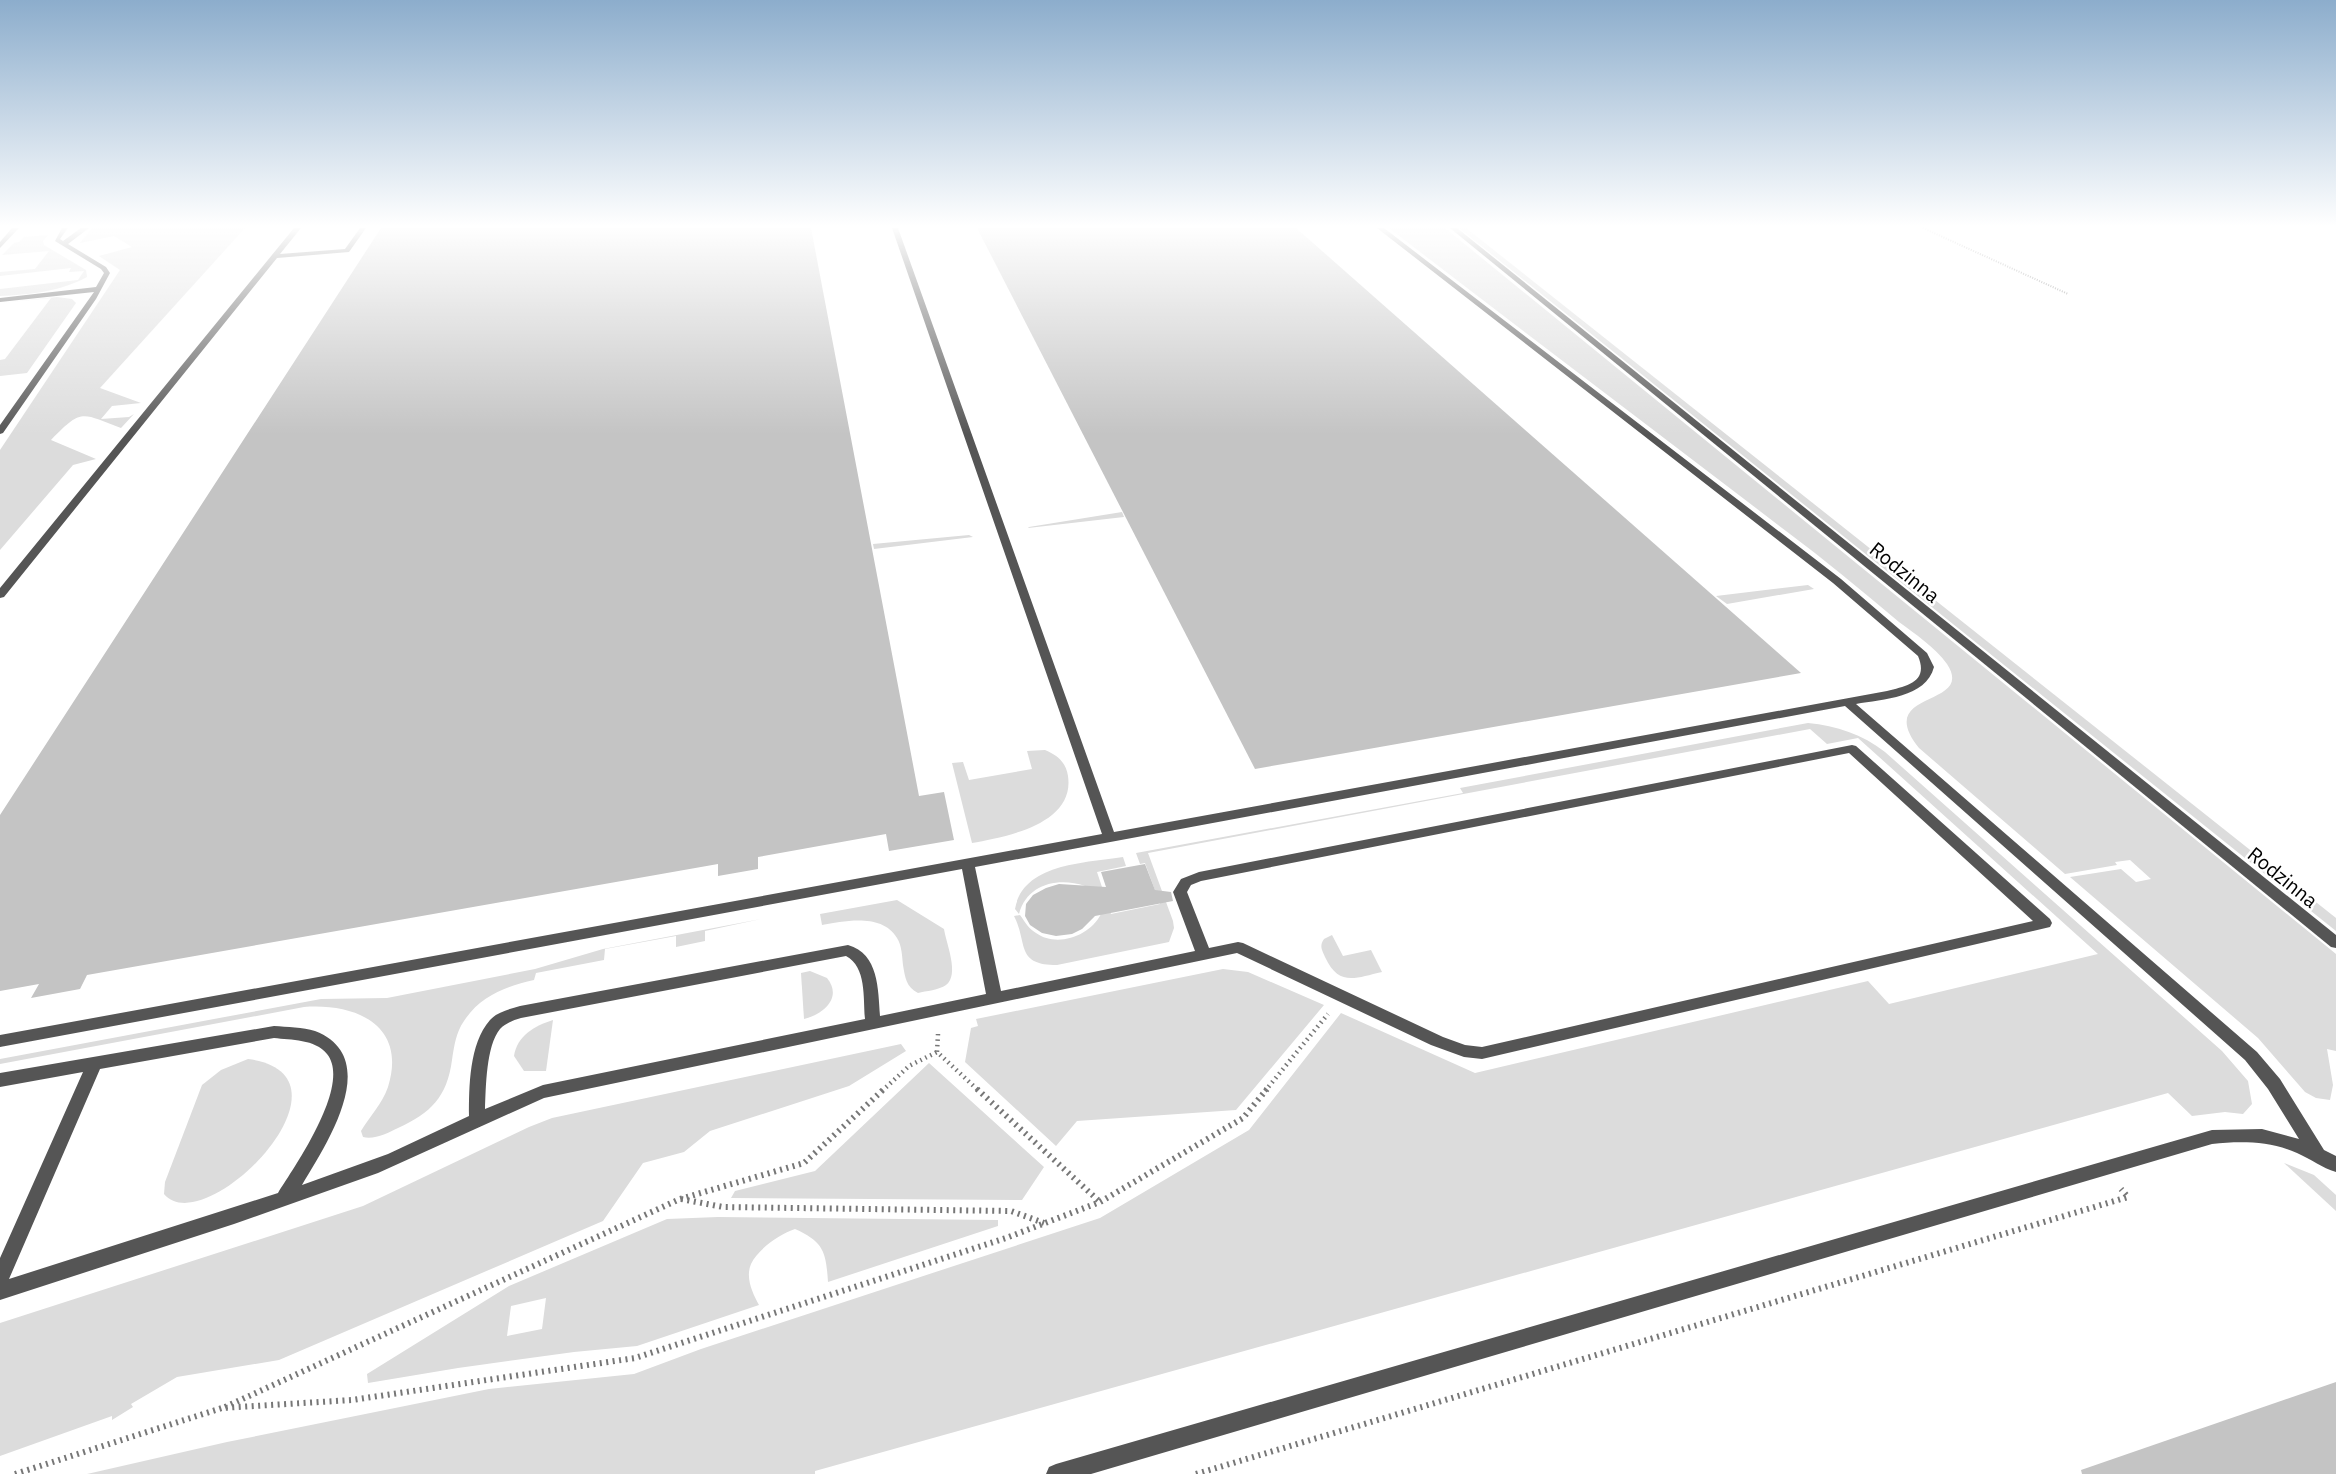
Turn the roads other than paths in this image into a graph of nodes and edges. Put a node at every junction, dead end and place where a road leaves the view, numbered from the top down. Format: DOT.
graph roads {
  1 [pos="29,297"];
  2 [pos="93,297"];
  3 [pos="242,297"];
  4 [pos="919,297"];
  5 [pos="1469,297"];
  6 [pos="1538,297"];
  7 [pos="0,300"];
  8 [pos="0,431"];
  9 [pos="0,596"];
  10 [pos="1847,702"];
  11 [pos="1110,838"];
  12 [pos="967,862"];
  13 [pos="2336,943"];
  14 [pos="1204,954"];
  15 [pos="995,999"];
  16 [pos="873,1024"];
  17 [pos="0,1041"];
  18 [pos="94,1064"];
  19 [pos="0,1080"];
  20 [pos="477,1120"];
  21 [pos="2318,1155"];
  22 [pos="2336,1165"];
  23 [pos="285,1197"];
  24 [pos="0,1279"];
  25 [pos="0,1291"];
  26 [pos="1056,1474"];
  1 -- 7 [label="street"];
  2 -- 8 [label="street"];
  3 -- 9 [label="street"];
  4 -- 11 [label="street"];
  5 -- 10 [label="street"];
  6 -- 13 [label="street, Rodzinna"];
  10 -- 11 [label="street"];
  10 -- 21 [label="street"];
  11 -- 12 [label="street"];
  12 -- 15 [label="street"];
  12 -- 17 [label="street"];
  14 -- 14 [label="street"];
  14 -- 15 [label="street"];
  15 -- 16 [label="street"];
  16 -- 20 [label="street"];
  16 -- 20 [label="street"];
  18 -- 19 [label="street"];
  18 -- 23 [label="street"];
  18 -- 24 [label="street"];
  20 -- 23 [label="street"];
  21 -- 22 [label="street"];
  21 -- 26 [label="street"];
  23 -- 25 [label="street"];
}
